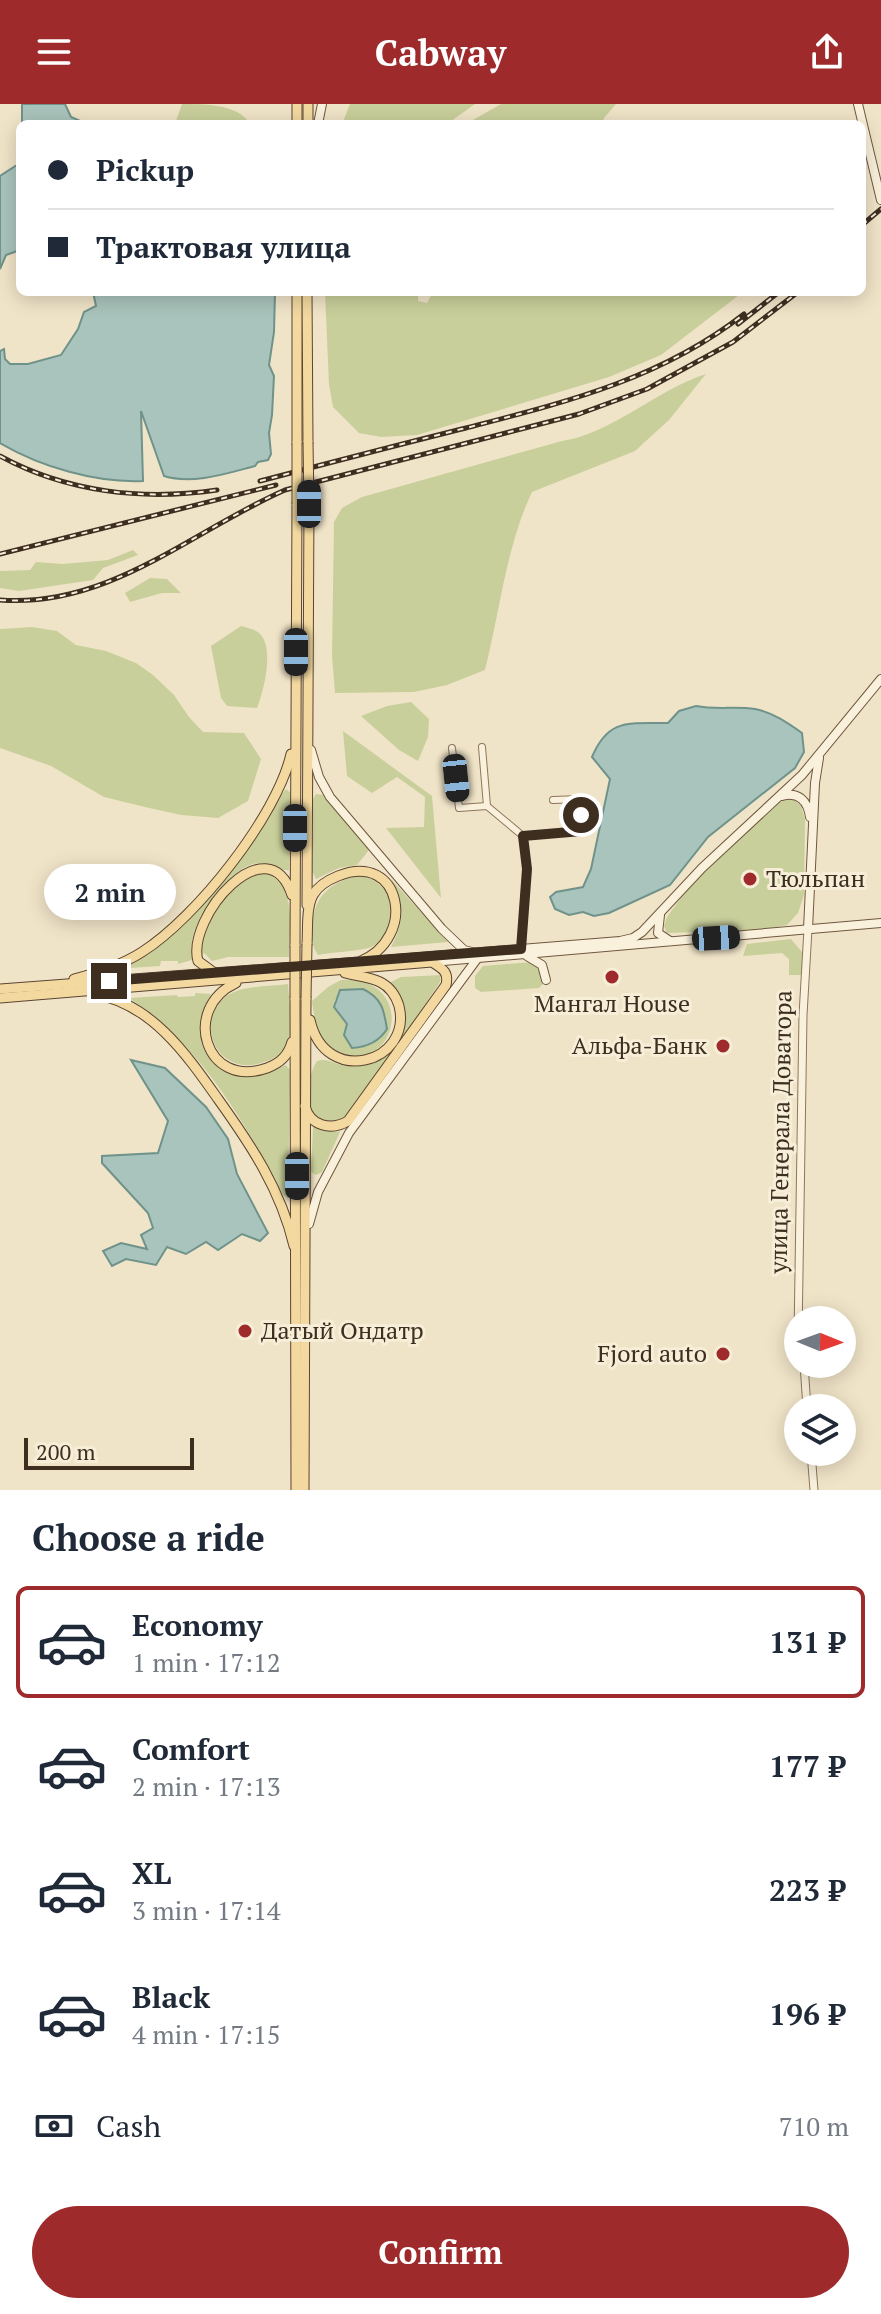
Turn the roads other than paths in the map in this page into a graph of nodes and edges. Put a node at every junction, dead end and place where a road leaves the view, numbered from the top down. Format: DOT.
graph roads {
  1 [pos="866,138"];
  2 [pos="881,200"];
  3 [pos="297,296"];
  4 [pos="307,296"];
  5 [pos="881,679"];
  6 [pos="295,711"];
  7 [pos="309,711"];
  8 [pos="482,747"];
  9 [pos="452,748"];
  10 [pos="823,751"];
  11 [pos="778,798"];
  12 [pos="553,800"];
  13 [pos="487,806"];
  14 [pos="523,836"];
  15 [pos="812,841"];
  16 [pos="660,915"];
  17 [pos="881,923"];
  18 [pos="808,929"];
  19 [pos="675,942"];
  20 [pos="307,944"];
  21 [pos="295,946"];
  22 [pos="522,952"];
  23 [pos="474,956"];
  24 [pos="359,962"];
  25 [pos="432,962"];
  26 [pos="329,972"];
  27 [pos="216,973"];
  28 [pos="243,979"];
  29 [pos="546,980"];
  30 [pos="47,986"];
  31 [pos="0,989"];
  32 [pos="71,992"];
  33 [pos="0,998"];
  34 [pos="306,998"];
  35 [pos="295,1031"];
  36 [pos="305,1106"];
  37 [pos="306,1249"];
  38 [pos="297,1263"];
  39 [pos="798,1306"];
  40 [pos="812,1466"];
  41 [pos="296,1490"];
  42 [pos="304,1490"];
  43 [pos="814,1490"];
  1 -- 2 [label="main road"];
  3 -- 6 [label="main road, bridge"];
  4 -- 7 [label="main road, bridge"];
  5 -- 10 [label="main road"];
  6 -- 21 [label="main road"];
  6 -- 30 [label="main road"];
  7 -- 20 [label="main road"];
  7 -- 23 [label="main road"];
  8 -- 13 [label="street"];
  9 -- 13 [label="street"];
  10 -- 11 [label="main road"];
  10 -- 15 [label="main road"];
  11 -- 15 [label="main road"];
  11 -- 16 [label="main road"];
  12 -- 14 [label="street"];
  13 -- 14 [label="street"];
  14 -- 22 [label="street"];
  15 -- 18 [label="main road"];
  16 -- 19 [label="main road"];
  16 -- 22 [label="main road"];
  17 -- 18 [label="main road"];
  18 -- 19 [label="main road"];
  18 -- 39 [label="street, улица Генерала Доватора"];
  19 -- 22 [label="main road"];
  20 -- 24 [label="main road"];
  20 -- 34 [label="main road, bridge"];
  21 -- 27 [label="main road"];
  21 -- 35 [label="main road, bridge"];
  22 -- 23 [label="main road"];
  22 -- 29 [label="main road"];
  23 -- 24 [label="main road"];
  23 -- 25 [label="main road"];
  23 -- 37 [label="main road"];
  24 -- 27 [label="main road"];
  25 -- 26 [label="main road"];
  25 -- 36 [label="main road"];
  26 -- 28 [label="main road"];
  26 -- 34 [label="main road"];
  27 -- 30 [label="main road"];
  28 -- 32 [label="main road"];
  28 -- 35 [label="main road"];
  30 -- 31 [label="main road"];
  32 -- 33 [label="main road"];
  32 -- 38 [label="main road"];
  34 -- 36 [label="main road"];
  35 -- 38 [label="main road"];
  36 -- 37 [label="main road"];
  37 -- 42 [label="main road"];
  38 -- 41 [label="main road"];
  40 -- 43 [label="street"];
}
